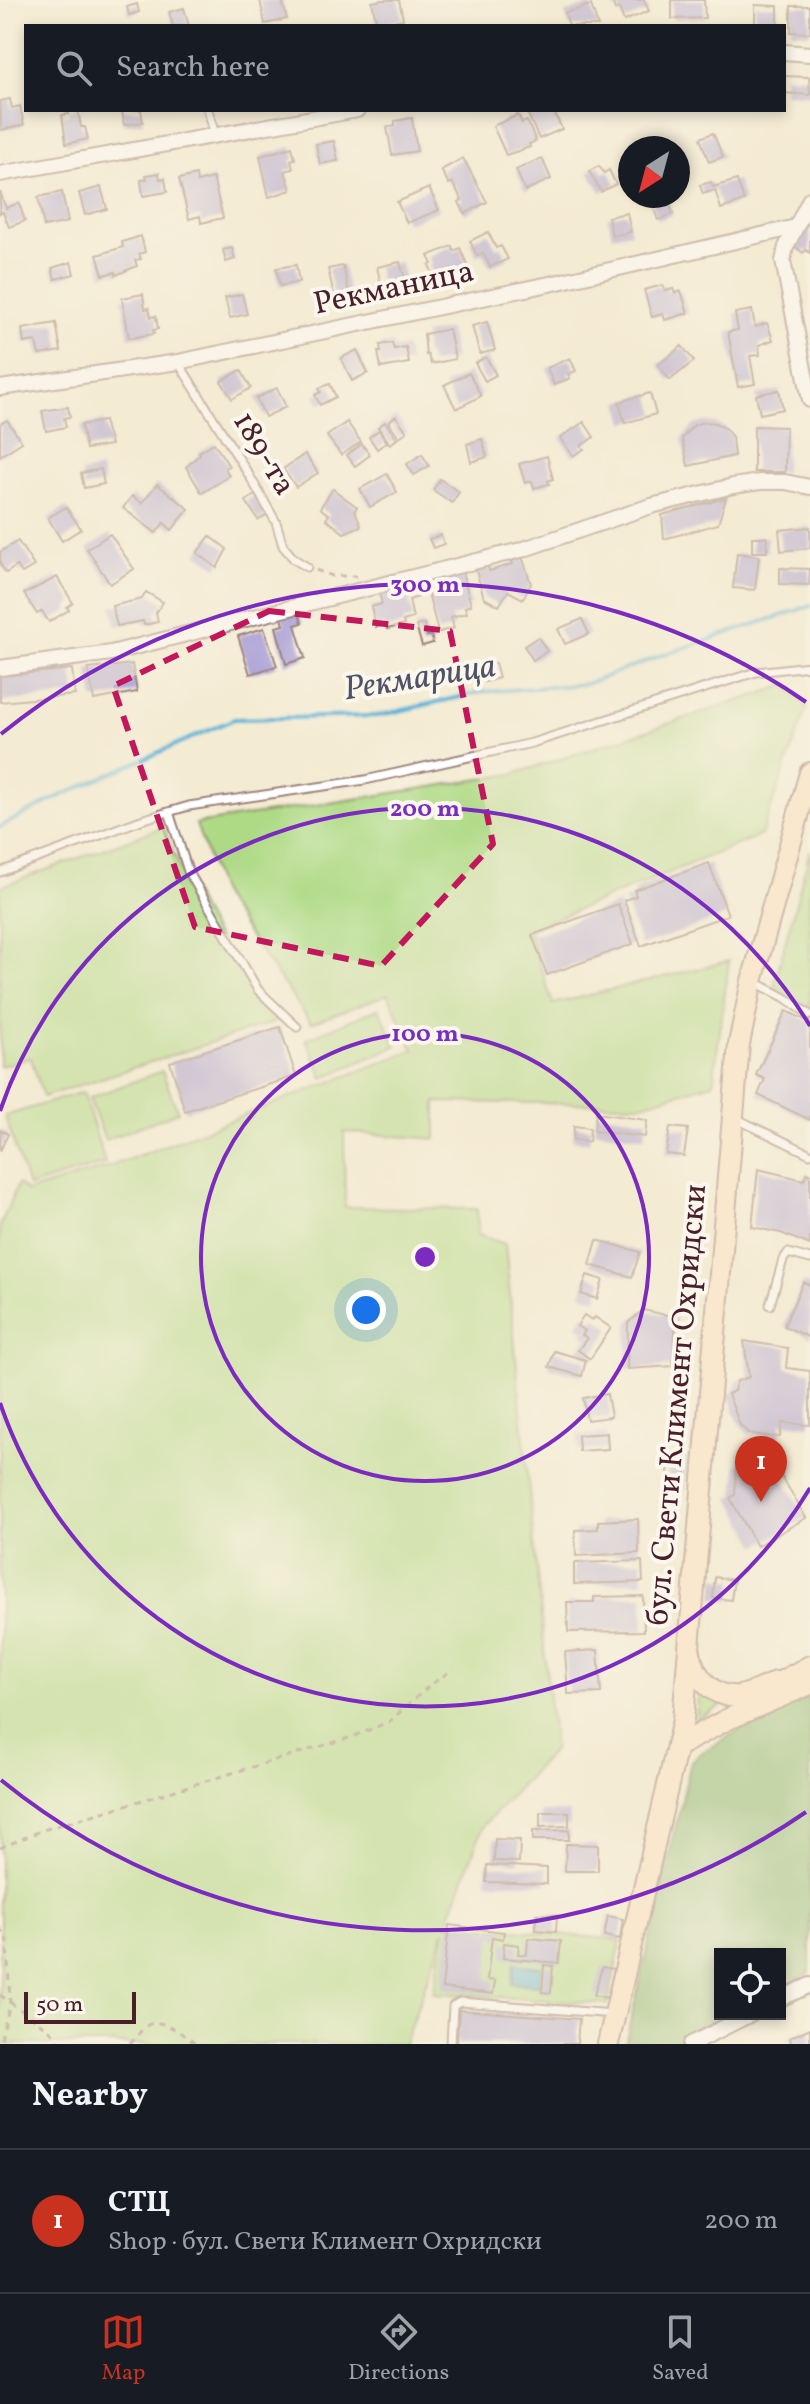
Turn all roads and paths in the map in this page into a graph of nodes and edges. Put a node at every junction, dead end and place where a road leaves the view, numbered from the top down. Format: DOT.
graph roads {
  1 [pos="786,52"];
  2 [pos="810,54"];
  3 [pos="209,112"];
  4 [pos="346,112"];
  5 [pos="215,135"];
  6 [pos="0,174"];
  7 [pos="810,199"];
  8 [pos="796,227"];
  9 [pos="178,362"];
  10 [pos="0,388"];
  11 [pos="810,400"];
  12 [pos="810,487"];
  13 [pos="307,567"];
  14 [pos="810,666"];
  15 [pos="0,668"];
  16 [pos="810,773"];
  17 [pos="169,812"];
  18 [pos="0,872"];
  19 [pos="752,981"];
  20 [pos="810,1015"];
  21 [pos="297,1027"];
  22 [pos="731,1116"];
  23 [pos="810,1154"];
  24 [pos="810,1259"];
  25 [pos="770,1305"];
  26 [pos="689,1639"];
  27 [pos="810,1666"];
  28 [pos="453,1669"];
  29 [pos="776,1682"];
  30 [pos="810,1684"];
  31 [pos="726,1720"];
  32 [pos="678,1746"];
  33 [pos="0,1848"];
  34 [pos="0,1928"];
  35 [pos="810,1985"];
  36 [pos="0,1995"];
  37 [pos="786,1996"];
  38 [pos="10,2004"];
  39 [pos="617,2015"];
  40 [pos="739,2020"];
  41 [pos="0,2042"];
  42 [pos="59,2044"];
  43 [pos="130,2044"];
  44 [pos="196,2044"];
  45 [pos="451,2044"];
  46 [pos="608,2044"];
  47 [pos="691,2044"];
  1 -- 2 [label="street"];
  3 -- 5 [label="lane"];
  4 -- 5 [label="street"];
  5 -- 6 [label="street"];
  7 -- 8 [label="street"];
  8 -- 9 [label="street, Рекманица"];
  8 -- 11 [label="street"];
  9 -- 10 [label="street, Рекманица"];
  9 -- 13 [label="lane, 189-та"];
  12 -- 15 [label="street"];
  14 -- 17 [label="lane"];
  16 -- 19 [label="main road, бул. Свети Климент Охридски"];
  17 -- 18 [label="lane"];
  17 -- 21 [label="lane"];
  19 -- 20 [label="lane"];
  19 -- 22 [label="main road, бул. Свети Климент Охридски"];
  22 -- 23 [label="lane"];
  22 -- 26 [label="main road, бул. Свети Климент Охридски"];
  24 -- 25 [label="lane"];
  26 -- 29 [label="main road"];
  26 -- 32 [label="main road, бул. Свети Климент Охридски"];
  27 -- 29 [label="main road"];
  28 -- 33 [label="path"];
  29 -- 31 [label="main road"];
  30 -- 31 [label="main road"];
  31 -- 32 [label="main road"];
  32 -- 39 [label="main road, бул. Свети Климент Охридски"];
  34 -- 38 [label="path"];
  35 -- 37 [label="street"];
  36 -- 38 [label="path"];
  38 -- 41 [label="path"];
  38 -- 42 [label="path"];
  39 -- 45 [label="lane"];
  39 -- 46 [label="main road, бул. Свети Климент Охридски"];
  40 -- 47 [label="street"];
  43 -- 44 [label="path"];
}
